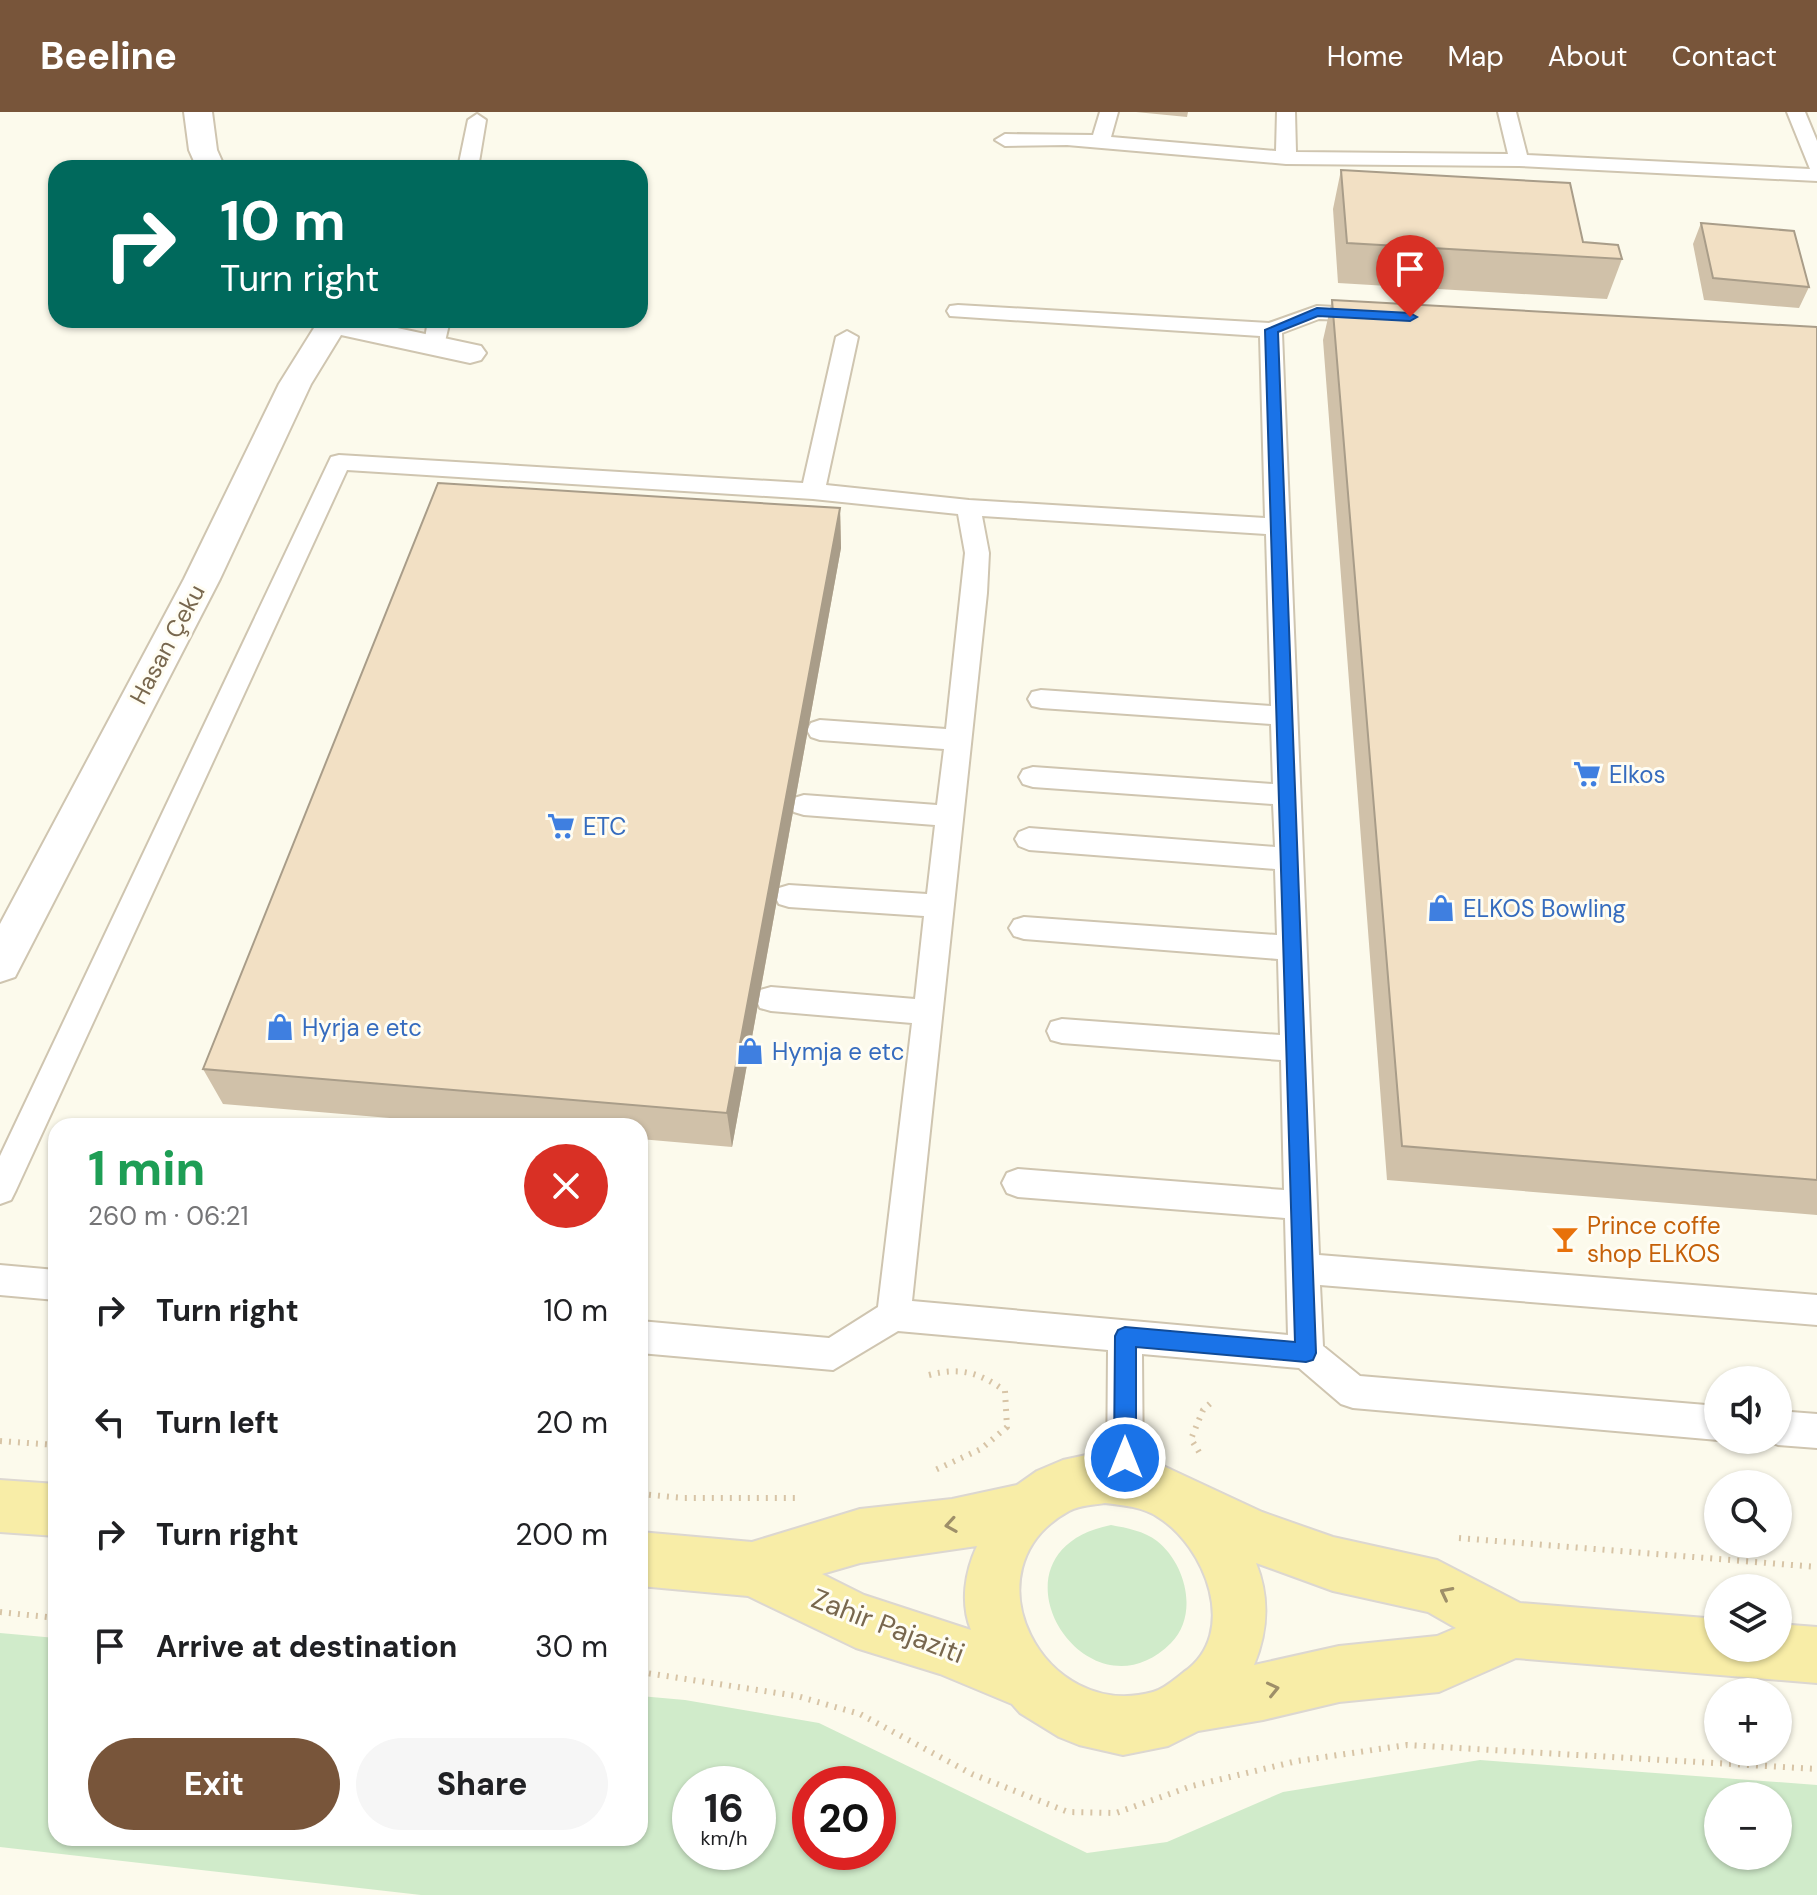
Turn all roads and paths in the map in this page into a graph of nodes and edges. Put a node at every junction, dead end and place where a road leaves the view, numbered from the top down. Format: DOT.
graph roads {
  1 [pos="198,112"];
  2 [pos="1109,112"];
  3 [pos="1286,112"];
  4 [pos="1507,112"];
  5 [pos="1796,112"];
  6 [pos="477,120"];
  7 [pos="1005,140"];
  8 [pos="1100,143"];
  9 [pos="1286,158"];
  10 [pos="207,160"];
  11 [pos="470,160"];
  12 [pos="1519,160"];
  13 [pos="1817,165"];
  14 [pos="1817,175"];
  15 [pos="958,311"];
  16 [pos="1395,316"];
  17 [pos="331,328"];
  18 [pos="396,328"];
  19 [pos="1271,330"];
  20 [pos="437,332"];
  21 [pos="847,337"];
  22 [pos="470,353"];
  23 [pos="813,491"];
  24 [pos="969,508"];
  25 [pos="1278,527"];
  26 [pos="1041,699"];
  27 [pos="1284,716"];
  28 [pos="820,730"];
  29 [pos="959,740"];
  30 [pos="1033,777"];
  31 [pos="1287,795"];
  32 [pos="804,805"];
  33 [pos="950,816"];
  34 [pos="1029,839"];
  35 [pos="1289,859"];
  36 [pos="789,896"];
  37 [pos="940,906"];
  38 [pos="1024,928"];
  39 [pos="1292,948"];
  40 [pos="0,965"];
  41 [pos="771,999"];
  42 [pos="928,1012"];
  43 [pos="1062,1031"];
  44 [pos="1295,1049"];
  45 [pos="1018,1183"];
  46 [pos="0,1190"];
  47 [pos="1300,1205"];
  48 [pos="1303,1269"];
  49 [pos="0,1280"];
  50 [pos="48,1284"];
  51 [pos="1817,1310"];
  52 [pos="894,1315"];
  53 [pos="1125,1336"];
  54 [pos="648,1338"];
  55 [pos="1306,1353"];
  56 [pos="929,1375"];
  57 [pos="1215,1399"];
  58 [pos="1704,1422"];
  59 [pos="1792,1429"];
  60 [pos="1817,1431"];
  61 [pos="0,1441"];
  62 [pos="48,1444"];
  63 [pos="928,1474"];
  64 [pos="1125,1481"];
  65 [pos="1196,1485"];
  66 [pos="648,1495"];
  67 [pos="807,1498"];
  68 [pos="0,1506"];
  69 [pos="48,1509"];
  70 [pos="1027,1509"];
  71 [pos="1453,1538"];
  72 [pos="648,1560"];
  73 [pos="1817,1567"];
  74 [pos="752,1569"];
  75 [pos="0,1612"];
  76 [pos="48,1617"];
  77 [pos="1514,1630"];
  78 [pos="1704,1646"];
  79 [pos="1792,1653"];
  80 [pos="1817,1655"];
  81 [pos="1025,1681"];
  82 [pos="1196,1703"];
  1 -- 10 [label="street"];
  2 -- 8 [label="lane"];
  3 -- 9 [label="lane"];
  4 -- 12 [label="lane"];
  5 -- 13 [label="lane"];
  6 -- 11 [label="lane"];
  7 -- 8 [label="lane"];
  8 -- 9 [label="lane"];
  9 -- 12 [label="lane"];
  12 -- 14 [label="lane"];
  15 -- 19 [label="lane"];
  16 -- 19 [label="lane"];
  17 -- 40 [label="street, Hasan Çeku"];
  18 -- 20 [label="street, Hasan Çeku"];
  19 -- 25 [label="lane"];
  20 -- 22 [label="street, Hasan Çeku"];
  21 -- 23 [label="lane"];
  23 -- 24 [label="lane"];
  23 -- 46 [label="lane"];
  24 -- 25 [label="lane"];
  24 -- 29 [label="lane"];
  25 -- 27 [label="lane"];
  26 -- 27 [label="lane"];
  27 -- 31 [label="lane"];
  28 -- 29 [label="lane"];
  29 -- 33 [label="lane"];
  30 -- 31 [label="lane"];
  31 -- 35 [label="lane"];
  32 -- 33 [label="lane"];
  33 -- 37 [label="lane"];
  34 -- 35 [label="lane"];
  35 -- 39 [label="lane"];
  36 -- 37 [label="lane"];
  37 -- 42 [label="lane"];
  38 -- 39 [label="lane"];
  39 -- 44 [label="lane"];
  41 -- 42 [label="lane"];
  42 -- 52 [label="lane"];
  43 -- 44 [label="lane"];
  44 -- 47 [label="lane"];
  45 -- 47 [label="lane"];
  47 -- 48 [label="lane"];
  48 -- 51 [label="lane"];
  48 -- 55 [label="lane"];
  49 -- 50 [label="lane"];
  52 -- 53 [label="lane"];
  52 -- 54 [label="lane"];
  53 -- 55 [label="lane"];
  53 -- 64 [label="lane"];
  55 -- 58 [label="lane"];
  56 -- 63 [label="path"];
  57 -- 65 [label="path"];
  59 -- 60 [label="lane"];
  61 -- 62 [label="path"];
  64 -- 65 [label="main road"];
  64 -- 70 [label="main road"];
  77 -- 65 [label="main road, one-way"];
  65 -- 82 [label="main road"];
  66 -- 67 [label="path"];
  68 -- 69 [label="main road"];
  70 -- 74 [label="main road, Zahir Pajaziti, one-way"];
  70 -- 81 [label="main road"];
  71 -- 73 [label="path"];
  72 -- 74 [label="main road, Zahir Pajaziti"];
  74 -- 81 [label="main road, Zahir Pajaziti"];
  75 -- 76 [label="path"];
  77 -- 78 [label="main road"];
  82 -- 77 [label="main road, one-way"];
  79 -- 80 [label="main road"];
  81 -- 82 [label="main road"];
}
